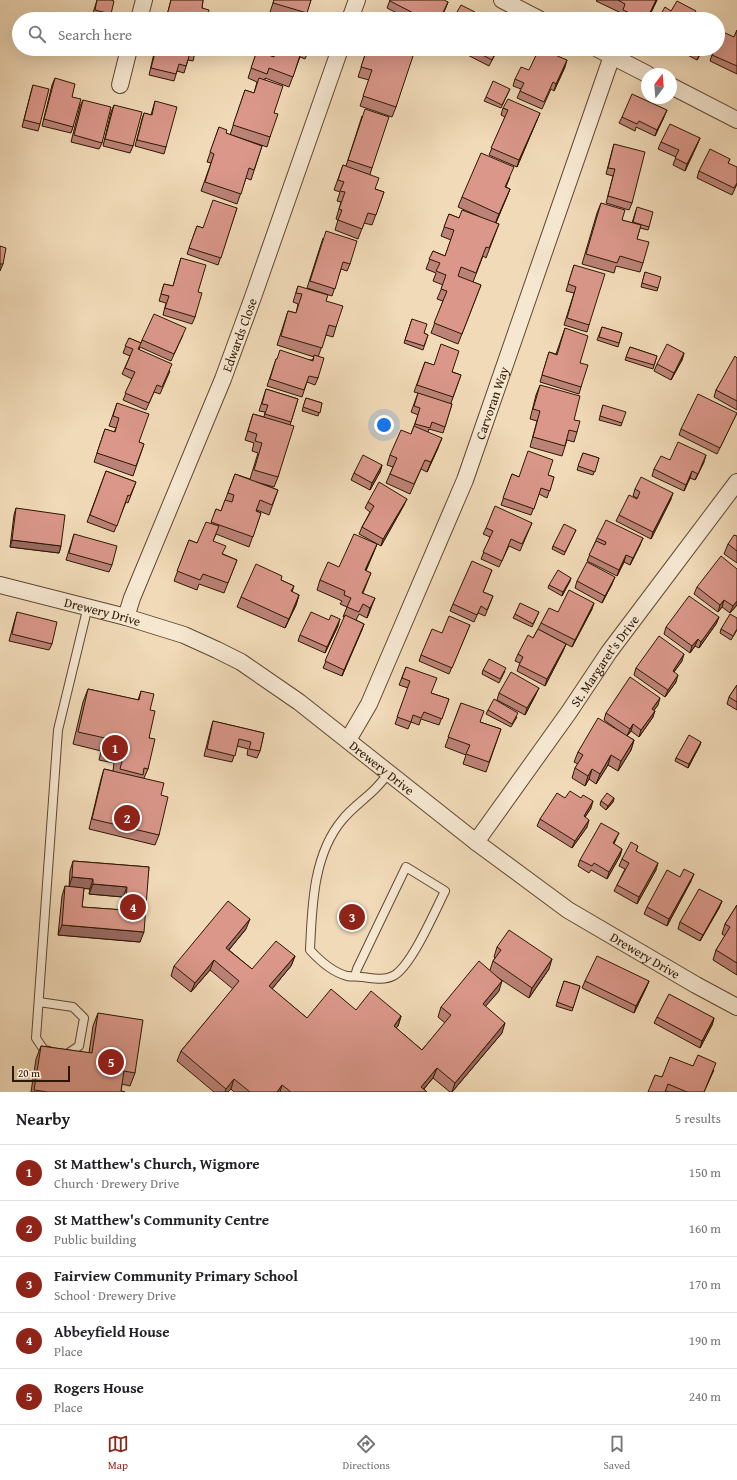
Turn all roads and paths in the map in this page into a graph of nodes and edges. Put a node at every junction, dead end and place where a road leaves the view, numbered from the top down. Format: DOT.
graph roads {
  1 [pos="144,0"];
  2 [pos="357,0"];
  3 [pos="502,0"];
  4 [pos="141,12"];
  5 [pos="353,12"];
  6 [pos="525,12"];
  7 [pos="127,56"];
  8 [pos="338,56"];
  9 [pos="604,56"];
  10 [pos="613,56"];
  11 [pos="641,71"];
  12 [pos="120,85"];
  13 [pos="677,89"];
  14 [pos="737,120"];
  15 [pos="737,482"];
  16 [pos="0,584"];
  17 [pos="88,606"];
  18 [pos="126,616"];
  19 [pos="348,740"];
  20 [pos="389,773"];
  21 [pos="476,842"];
  22 [pos="355,976"];
  23 [pos="39,1002"];
  24 [pos="737,1007"];
  1 -- 4 [label="street"];
  2 -- 5 [label="street"];
  3 -- 6 [label="street"];
  7 -- 12 [label="street"];
  8 -- 18 [label="street, Edwards Close"];
  9 -- 19 [label="street, Carvoran Way"];
  10 -- 11 [label="street"];
  13 -- 14 [label="street"];
  15 -- 21 [label="street, St. Margaret's Drive"];
  16 -- 17 [label="street, Drewery Drive"];
  17 -- 18 [label="street, Drewery Drive"];
  17 -- 23 [label="lane"];
  18 -- 19 [label="street, Drewery Drive"];
  19 -- 20 [label="street, Drewery Drive"];
  20 -- 21 [label="street, Drewery Drive"];
  20 -- 22 [label="lane"];
  21 -- 24 [label="street, Drewery Drive"];
  22 -- 22 [label="lane"];
  23 -- 23 [label="lane"];
}
